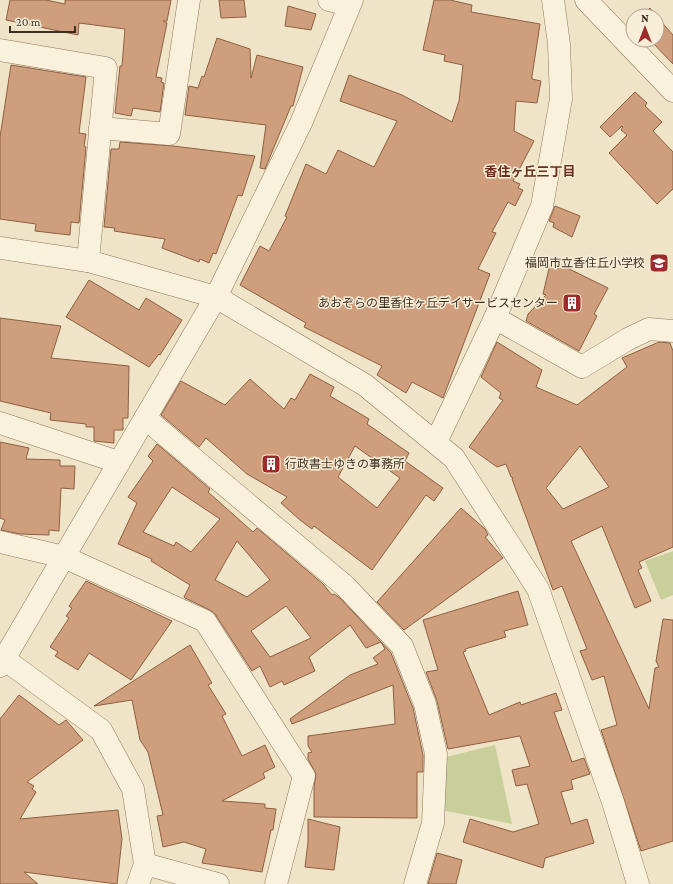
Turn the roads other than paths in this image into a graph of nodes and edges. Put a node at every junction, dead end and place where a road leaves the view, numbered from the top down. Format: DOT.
graph roads {
  1 [pos="189,0"];
  2 [pos="553,0"];
  3 [pos="586,0"];
  4 [pos="343,2"];
  5 [pos="0,50"];
  6 [pos="673,91"];
  7 [pos="100,128"];
  8 [pos="0,248"];
  9 [pos="88,260"];
  10 [pos="216,298"];
  11 [pos="495,318"];
  12 [pos="673,330"];
  13 [pos="145,418"];
  14 [pos="0,424"];
  15 [pos="436,442"];
  16 [pos="118,462"];
  17 [pos="0,542"];
  18 [pos="64,557"];
  19 [pos="1,661"];
  20 [pos="146,864"];
  21 [pos="138,884"];
  22 [pos="218,884"];
  23 [pos="276,884"];
  24 [pos="415,884"];
  25 [pos="638,884"];
  1 -- 7 [label="street"];
  2 -- 11 [label="street"];
  3 -- 6 [label="street"];
  4 -- 10 [label="street"];
  5 -- 7 [label="street"];
  7 -- 9 [label="street"];
  8 -- 9 [label="street"];
  9 -- 10 [label="street"];
  10 -- 13 [label="street"];
  10 -- 15 [label="street"];
  11 -- 12 [label="street"];
  11 -- 15 [label="street"];
  13 -- 16 [label="street"];
  13 -- 24 [label="street"];
  14 -- 16 [label="street"];
  15 -- 25 [label="street"];
  16 -- 18 [label="street"];
  17 -- 18 [label="street"];
  18 -- 19 [label="street"];
  18 -- 23 [label="street"];
  19 -- 20 [label="street"];
  20 -- 21 [label="street"];
  20 -- 22 [label="street"];
}
